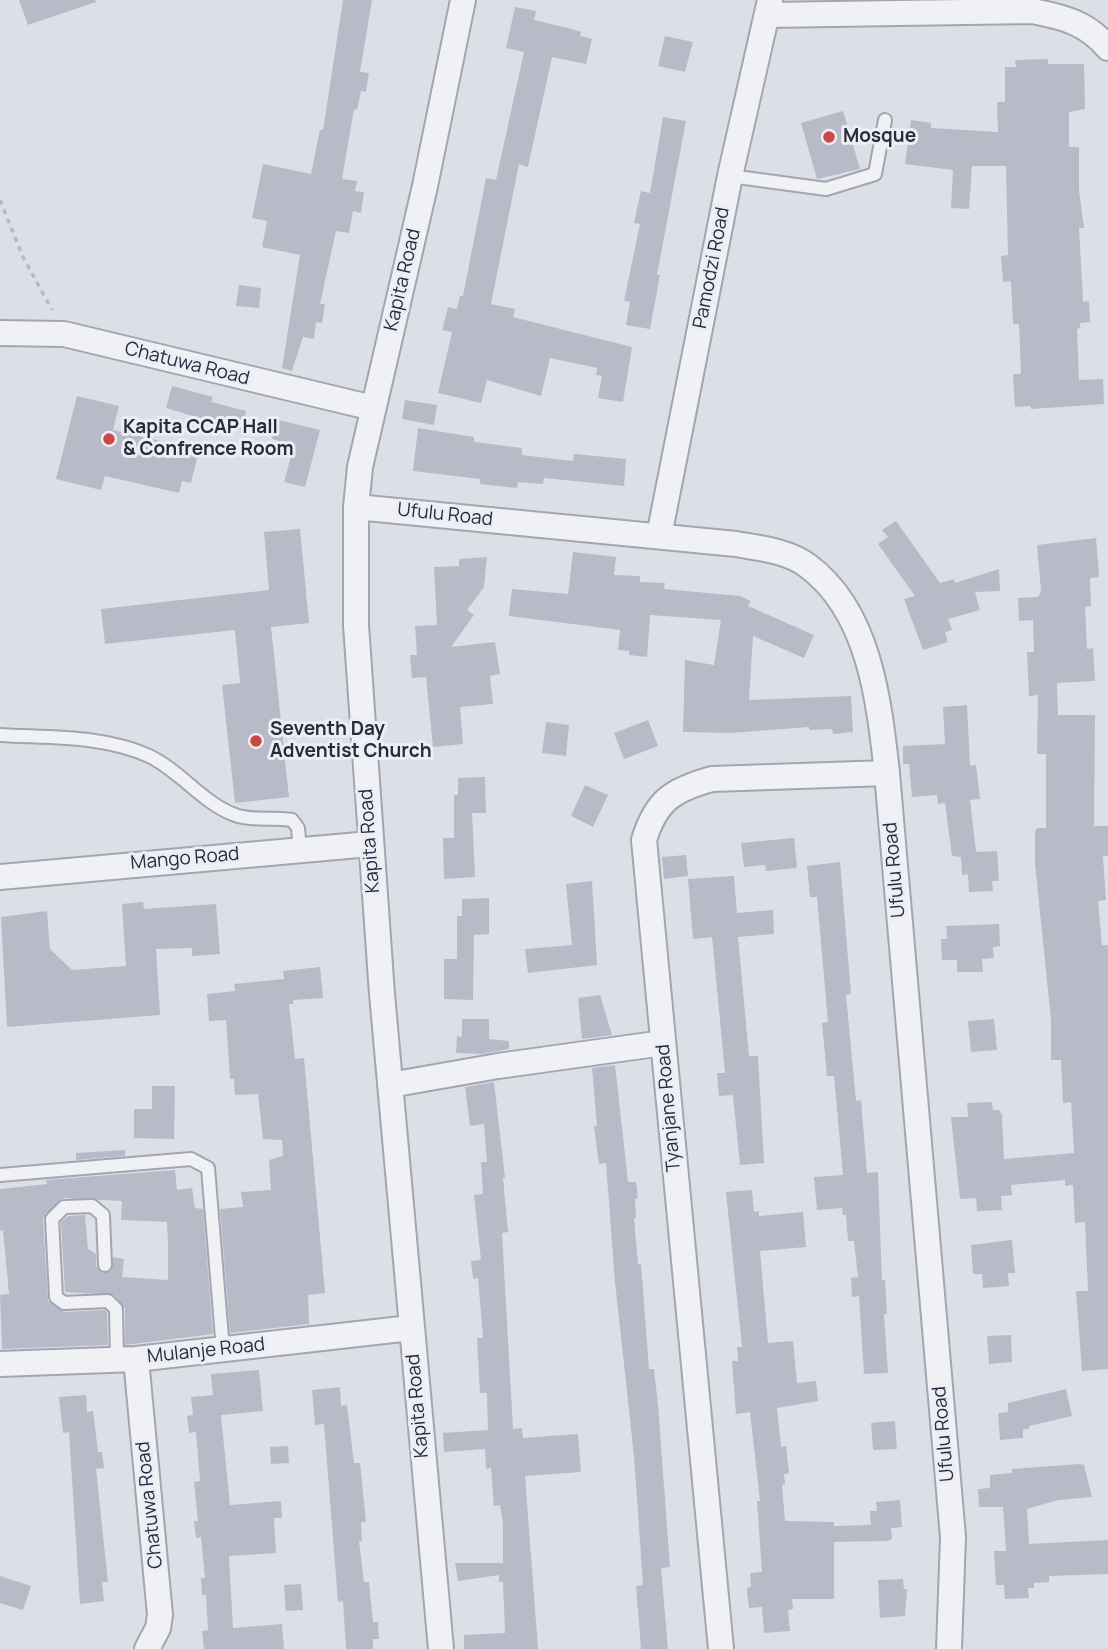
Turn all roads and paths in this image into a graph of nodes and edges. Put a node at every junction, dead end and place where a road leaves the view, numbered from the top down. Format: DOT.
graph roads {
  1 [pos="463,0"];
  2 [pos="1033,5"];
  3 [pos="768,7"];
  4 [pos="1108,48"];
  5 [pos="885,120"];
  6 [pos="730,176"];
  7 [pos="0,200"];
  8 [pos="0,333"];
  9 [pos="64,334"];
  10 [pos="373,408"];
  11 [pos="356,507"];
  12 [pos="659,536"];
  13 [pos="0,735"];
  14 [pos="887,773"];
  15 [pos="370,844"];
  16 [pos="300,850"];
  17 [pos="0,877"];
  18 [pos="663,1043"];
  19 [pos="390,1085"];
  20 [pos="0,1175"];
  21 [pos="105,1265"];
  22 [pos="411,1328"];
  23 [pos="223,1350"];
  24 [pos="127,1359"];
  25 [pos="0,1364"];
  26 [pos="147,1649"];
  27 [pos="441,1649"];
  28 [pos="721,1649"];
  29 [pos="949,1649"];
  1 -- 10 [label="street, Kapita Road"];
  2 -- 3 [label="street"];
  2 -- 4 [label="street"];
  3 -- 6 [label="street, Pamodzi Road"];
  5 -- 6 [label="lane"];
  6 -- 12 [label="street, Pamodzi Road"];
  7 -- 9 [label="path"];
  8 -- 9 [label="street, Chatuwa Road"];
  9 -- 10 [label="street, Chatuwa Road"];
  10 -- 11 [label="street, Kapita Road"];
  11 -- 12 [label="street, Ufulu Road"];
  11 -- 15 [label="street, Kapita Road"];
  12 -- 14 [label="street, Ufulu Road"];
  13 -- 16 [label="lane"];
  14 -- 18 [label="street, Tyanjane Road"];
  14 -- 29 [label="street, Ufulu Road"];
  15 -- 16 [label="street, Mango Road"];
  15 -- 19 [label="street, Kapita Road"];
  16 -- 17 [label="street, Mango Road"];
  18 -- 19 [label="street"];
  18 -- 28 [label="street, Tyanjane Road"];
  19 -- 22 [label="street, Kapita Road"];
  20 -- 23 [label="lane"];
  21 -- 24 [label="lane"];
  22 -- 23 [label="street, Mulanje Road"];
  22 -- 27 [label="street, Kapita Road"];
  23 -- 24 [label="street, Mulanje Road"];
  24 -- 25 [label="street, Mulanje Road"];
  24 -- 26 [label="street, Chatuwa Road"];
}
